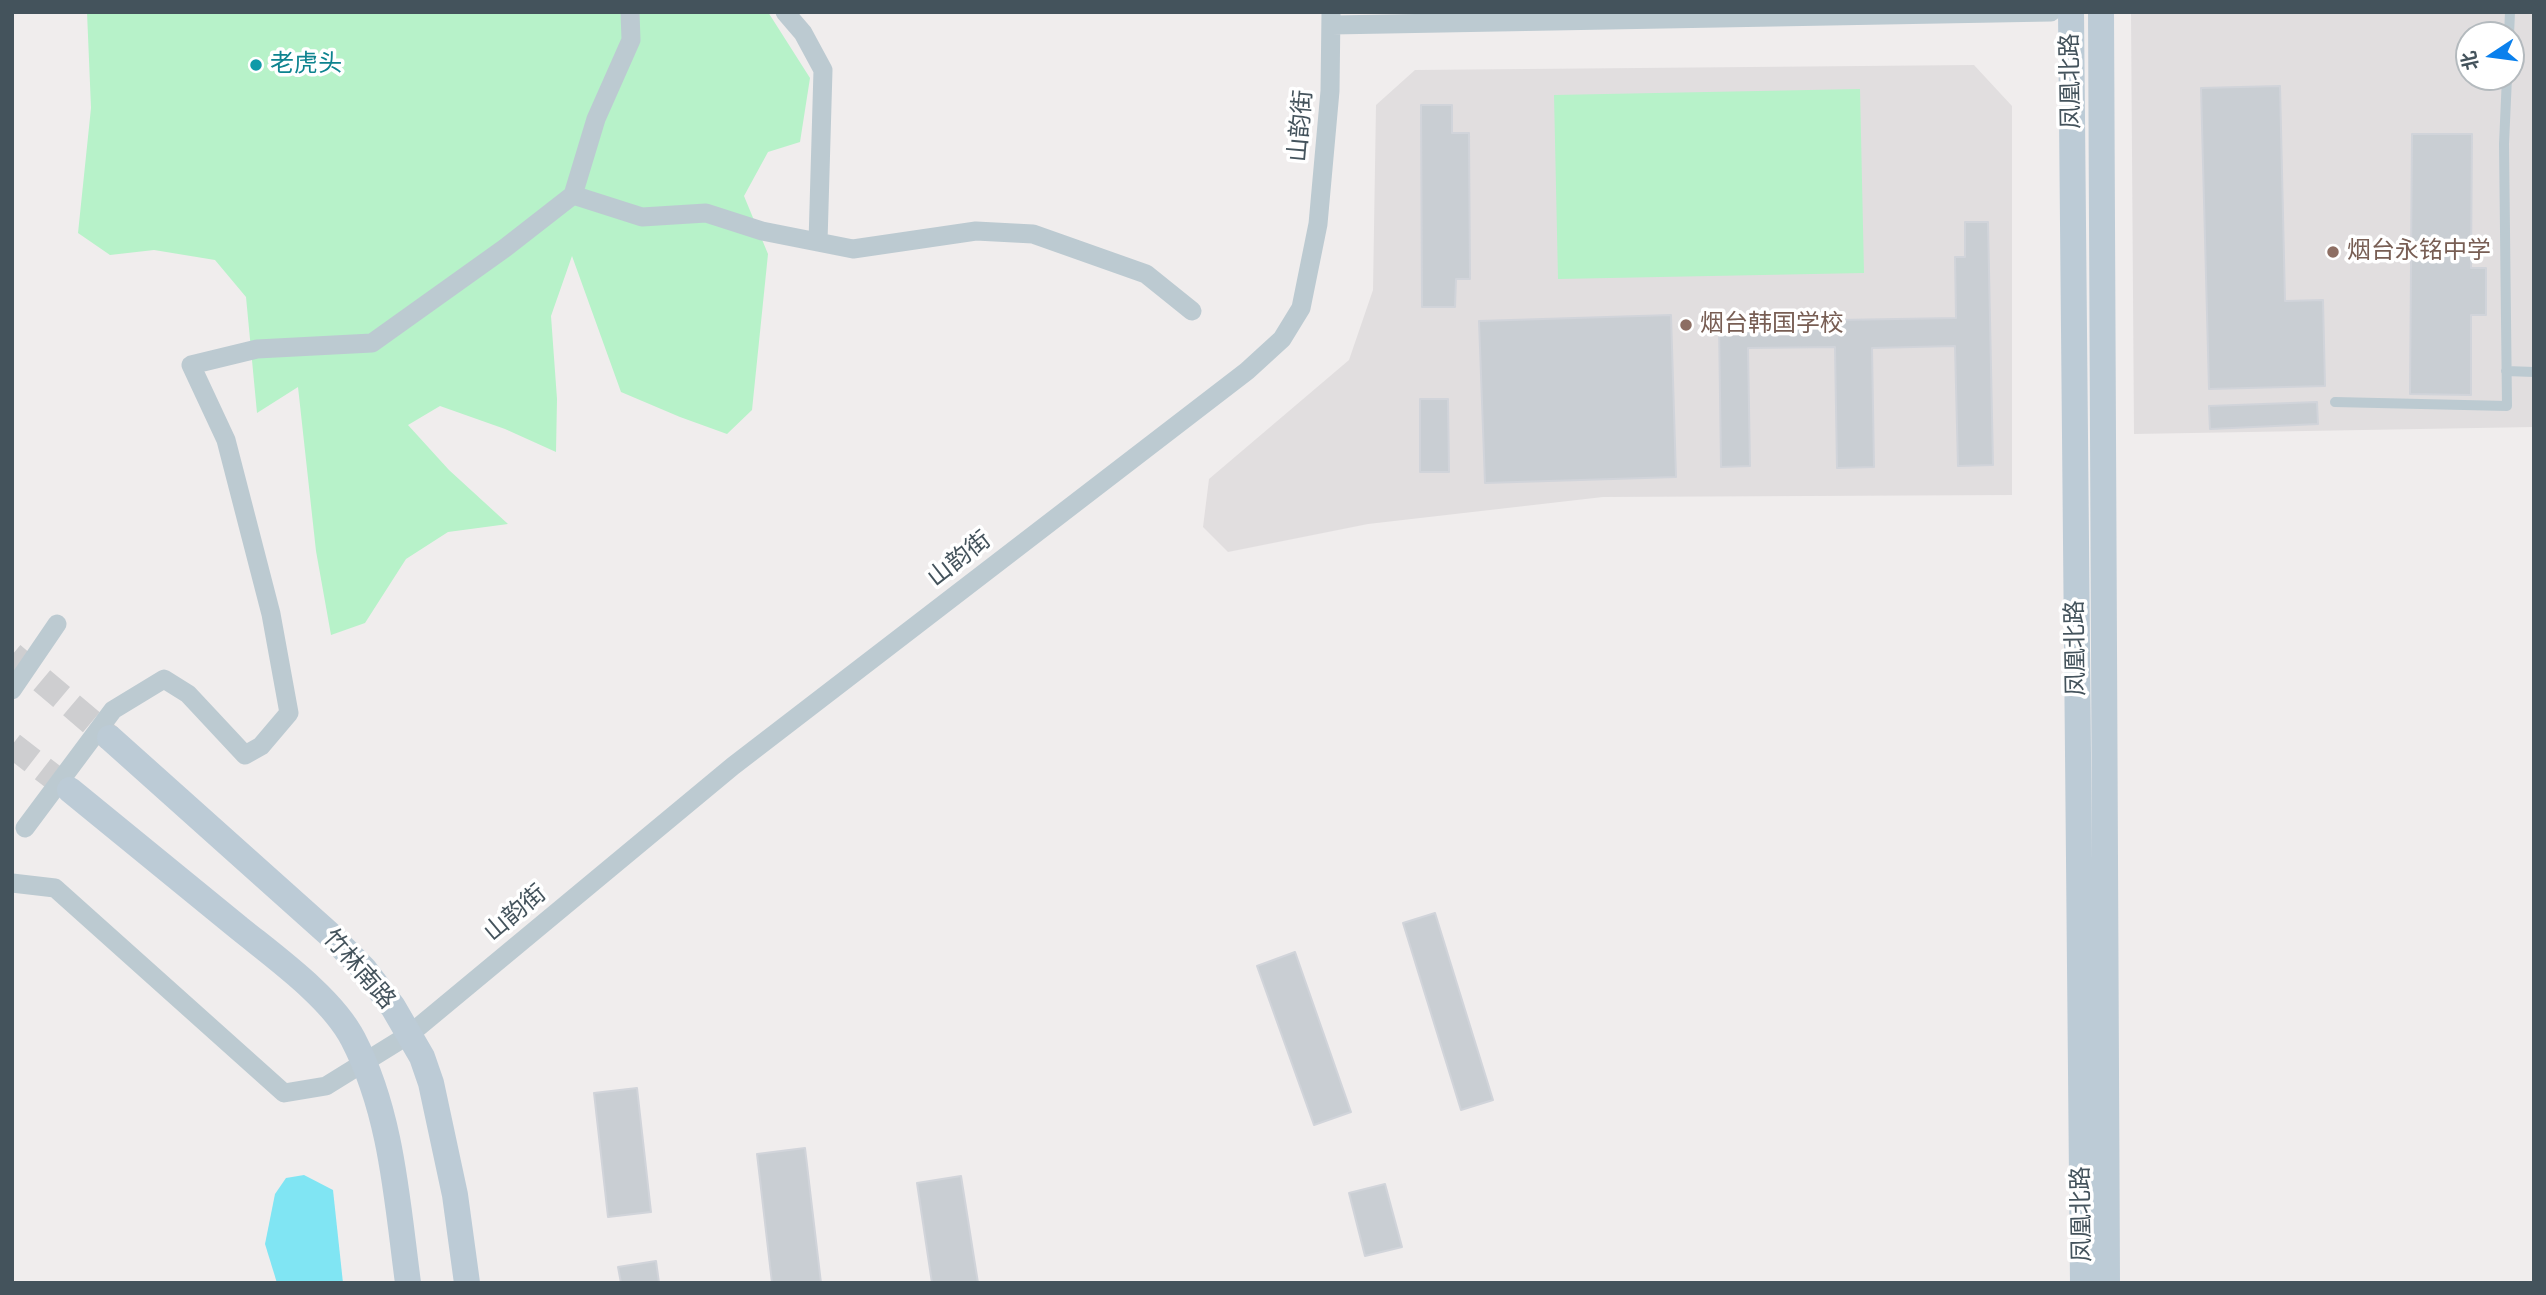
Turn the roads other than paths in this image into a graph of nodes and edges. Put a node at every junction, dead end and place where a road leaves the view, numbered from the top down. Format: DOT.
graph roads {
  1 [pos="630,12"];
  2 [pos="785,12"];
  3 [pos="2051,12"];
  4 [pos="2071,12"];
  5 [pos="2101,12"];
  6 [pos="1331,18"];
  7 [pos="2506,91"];
  8 [pos="573,195"];
  9 [pos="818,242"];
  10 [pos="1192,311"];
  11 [pos="2506,371"];
  12 [pos="2534,372"];
  13 [pos="2335,402"];
  14 [pos="57,624"];
  15 [pos="12,690"];
  16 [pos="110,738"];
  17 [pos="70,790"];
  18 [pos="25,828"];
  19 [pos="12,883"];
  20 [pos="410,1034"];
  21 [pos="363,1063"];
  22 [pos="408,1283"];
  23 [pos="467,1283"];
  24 [pos="2083,1283"];
  25 [pos="2107,1283"];
  1 -- 8 [label="street"];
  2 -- 9 [label="street"];
  3 -- 6 [label="street"];
  4 -- 24 [label="street, 凤凰北路"];
  5 -- 25 [label="street, 凤凰北路"];
  6 -- 20 [label="street, 山韵街"];
  7 -- 11 [label="lane"];
  8 -- 9 [label="street"];
  8 -- 18 [label="street"];
  9 -- 10 [label="street"];
  11 -- 12 [label="lane"];
  11 -- 13 [label="lane"];
  14 -- 15 [label="street"];
  16 -- 20 [label="street, 竹林南路"];
  17 -- 21 [label="street, 竹林南路"];
  19 -- 21 [label="street, 山韵街"];
  20 -- 21 [label="street, 山韵街"];
  20 -- 23 [label="street, 竹林南路"];
  21 -- 22 [label="street, 竹林南路"];
}
